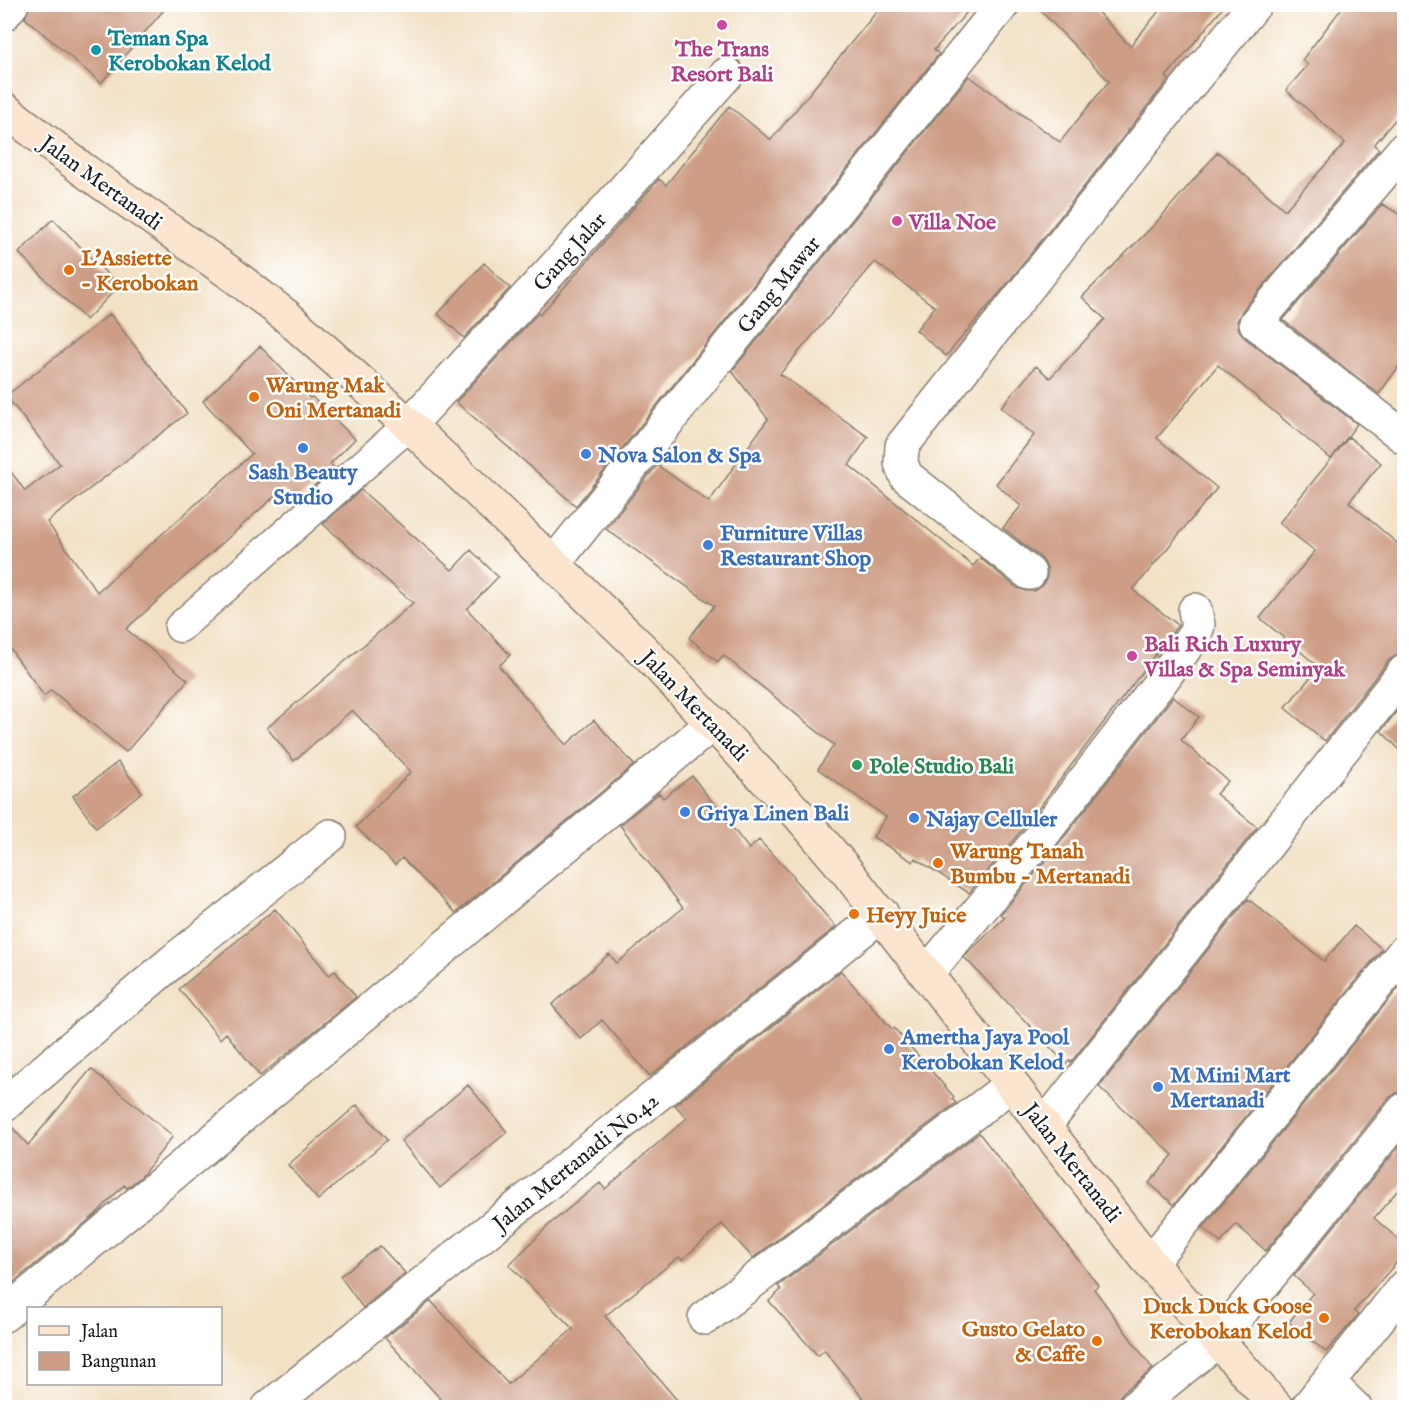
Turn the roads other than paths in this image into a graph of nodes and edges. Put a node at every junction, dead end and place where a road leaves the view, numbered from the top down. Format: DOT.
graph roads {
  1 [pos="12,4"];
  2 [pos="1003,4"];
  3 [pos="1255,4"];
  4 [pos="4,14"];
  5 [pos="727,74"];
  6 [pos="4,109"];
  7 [pos="1404,149"];
  8 [pos="409,425"];
  9 [pos="1404,437"];
  10 [pos="554,563"];
  11 [pos="1029,573"];
  12 [pos="1195,610"];
  13 [pos="180,627"];
  14 [pos="1404,672"];
  15 [pos="713,723"];
  16 [pos="330,836"];
  17 [pos="882,914"];
  18 [pos="1404,952"];
  19 [pos="927,973"];
  20 [pos="1012,1083"];
  21 [pos="4,1105"];
  22 [pos="1404,1110"];
  23 [pos="1045,1125"];
  24 [pos="1150,1263"];
  25 [pos="1404,1287"];
  26 [pos="4,1315"];
  27 [pos="705,1318"];
  28 [pos="1218,1340"];
  29 [pos="1328,1380"];
  30 [pos="268,1407"];
  31 [pos="1134,1407"];
  32 [pos="1277,1407"];
  33 [pos="1307,1407"];
  34 [pos="1357,1407"];
  1 -- 4 [label="street"];
  2 -- 10 [label="street, Gang Mawar"];
  3 -- 11 [label="street"];
  5 -- 8 [label="street, Gang Jalar"];
  6 -- 8 [label="street, Jalan Mertanadi"];
  7 -- 9 [label="street"];
  8 -- 10 [label="street, Jalan Mertanadi"];
  8 -- 13 [label="lane"];
  10 -- 15 [label="street, Jalan Mertanadi"];
  12 -- 19 [label="street"];
  14 -- 23 [label="street"];
  15 -- 17 [label="street, Jalan Mertanadi"];
  15 -- 26 [label="street"];
  16 -- 21 [label="street"];
  17 -- 19 [label="street, Jalan Mertanadi"];
  17 -- 30 [label="street, Jalan Mertanadi No.42"];
  18 -- 24 [label="street"];
  19 -- 20 [label="street, Jalan Mertanadi"];
  20 -- 23 [label="street, Jalan Mertanadi"];
  20 -- 27 [label="street"];
  22 -- 28 [label="street"];
  23 -- 24 [label="street, Jalan Mertanadi"];
  24 -- 28 [label="street, Jalan Mertanadi"];
  25 -- 29 [label="street"];
  28 -- 31 [label="street"];
  28 -- 32 [label="street, Jalan Mertanadi"];
  29 -- 33 [label="street"];
  29 -- 34 [label="lane"];
}
